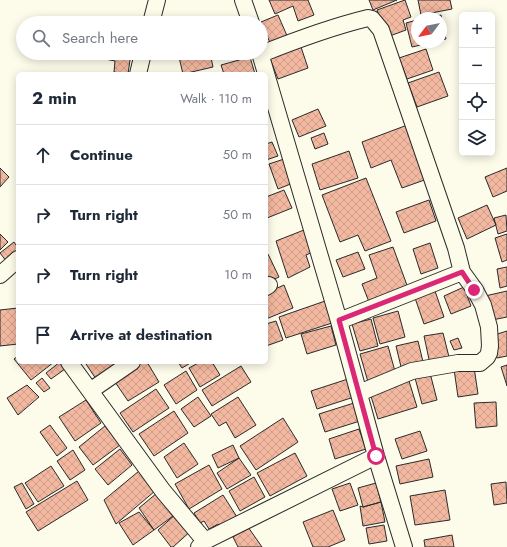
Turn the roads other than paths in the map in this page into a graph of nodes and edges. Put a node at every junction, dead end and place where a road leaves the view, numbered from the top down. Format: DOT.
graph roads {
  1 [pos="156,0"];
  2 [pos="243,0"];
  3 [pos="153,16"];
  4 [pos="249,16"];
  5 [pos="268,51"];
  6 [pos="141,60"];
  7 [pos="263,60"];
  8 [pos="138,72"];
  9 [pos="266,72"];
  10 [pos="268,78"];
  11 [pos="462,272"];
  12 [pos="339,320"];
  13 [pos="70,364"];
  14 [pos="129,364"];
  15 [pos="90,390"];
  16 [pos="359,393"];
  17 [pos="376,456"];
  18 [pos="202,544"];
  19 [pos="404,547"];
  1 -- 3 [label="street"];
  2 -- 4 [label="street"];
  5 -- 11 [label="street"];
  6 -- 8 [label="street"];
  7 -- 9 [label="street"];
  10 -- 12 [label="street"];
  11 -- 12 [label="street"];
  11 -- 16 [label="street"];
  12 -- 16 [label="street"];
  13 -- 15 [label="street"];
  14 -- 15 [label="street"];
  15 -- 18 [label="street"];
  16 -- 17 [label="street"];
  17 -- 18 [label="street"];
  17 -- 19 [label="street"];
}
